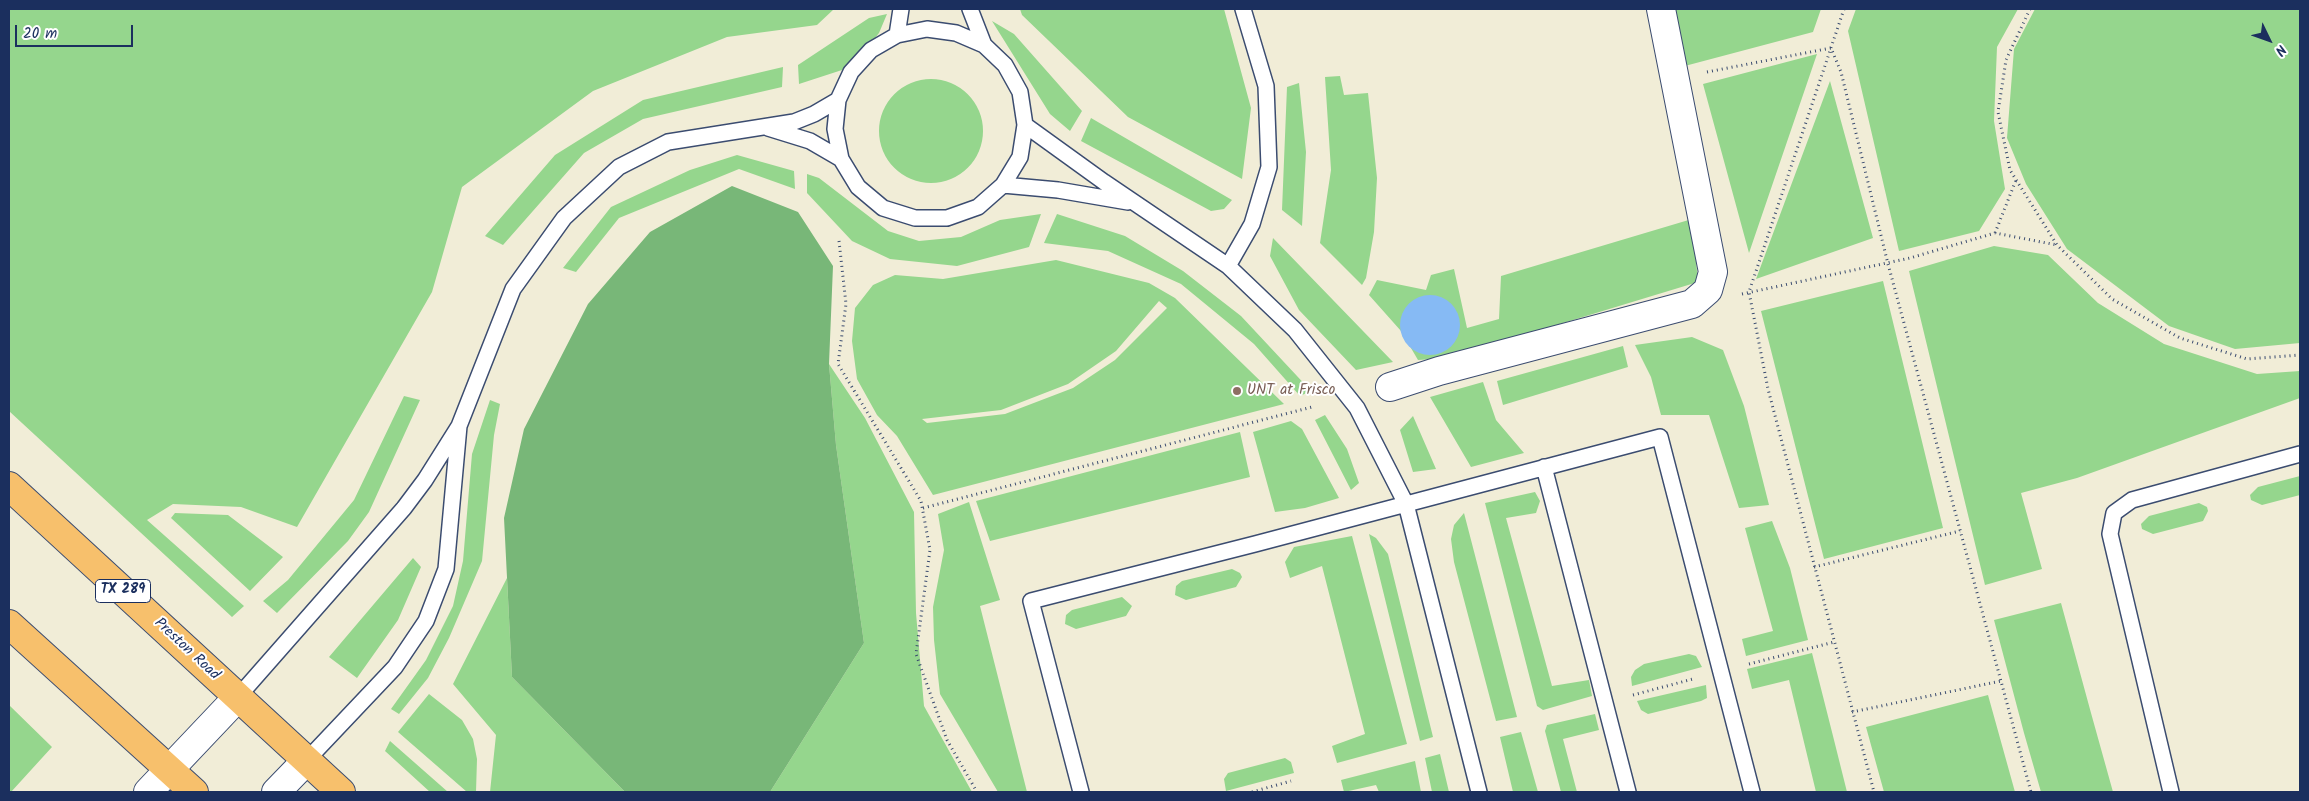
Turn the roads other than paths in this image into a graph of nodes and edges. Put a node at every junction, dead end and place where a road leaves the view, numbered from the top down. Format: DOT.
graph roads {
  1 [pos="901,9"];
  2 [pos="970,9"];
  3 [pos="1243,9"];
  4 [pos="1661,9"];
  5 [pos="897,35"];
  6 [pos="984,45"];
  7 [pos="838,100"];
  8 [pos="1025,124"];
  9 [pos="760,126"];
  10 [pos="841,159"];
  11 [pos="1003,185"];
  12 [pos="1138,204"];
  13 [pos="1228,266"];
  14 [pos="1390,387"];
  15 [pos="458,426"];
  16 [pos="2300,454"];
  17 [pos="1544,467"];
  18 [pos="9,486"];
  19 [pos="1406,504"];
  20 [pos="9,624"];
  21 [pos="237,698"];
  22 [pos="306,761"];
  23 [pos="170,770"];
  24 [pos="148,792"];
  25 [pos="194,792"];
  26 [pos="276,792"];
  27 [pos="341,792"];
  28 [pos="1081,792"];
  29 [pos="1480,792"];
  30 [pos="1628,792"];
  31 [pos="1752,792"];
  32 [pos="2170,792"];
  1 -- 5 [label="lane"];
  2 -- 6 [label="lane"];
  3 -- 13 [label="lane"];
  4 -- 14 [label="street"];
  5 -- 6 [label="lane"];
  5 -- 7 [label="lane"];
  6 -- 8 [label="lane"];
  7 -- 9 [label="lane"];
  7 -- 10 [label="lane"];
  8 -- 11 [label="lane"];
  8 -- 12 [label="lane"];
  9 -- 10 [label="lane"];
  9 -- 15 [label="lane"];
  10 -- 11 [label="lane"];
  11 -- 12 [label="lane"];
  12 -- 13 [label="lane"];
  13 -- 19 [label="lane"];
  15 -- 21 [label="lane"];
  15 -- 22 [label="lane"];
  16 -- 32 [label="lane"];
  17 -- 19 [label="lane"];
  17 -- 30 [label="lane"];
  17 -- 31 [label="lane"];
  18 -- 21 [label="main road, Preston Road / TX 289"];
  19 -- 28 [label="lane"];
  19 -- 29 [label="lane"];
  20 -- 23 [label="main road"];
  21 -- 22 [label="main road, Preston Road / TX 289"];
  21 -- 23 [label="street"];
  22 -- 26 [label="street"];
  22 -- 27 [label="main road, Preston Road / TX 289"];
  23 -- 24 [label="street"];
  23 -- 25 [label="main road"];
}
